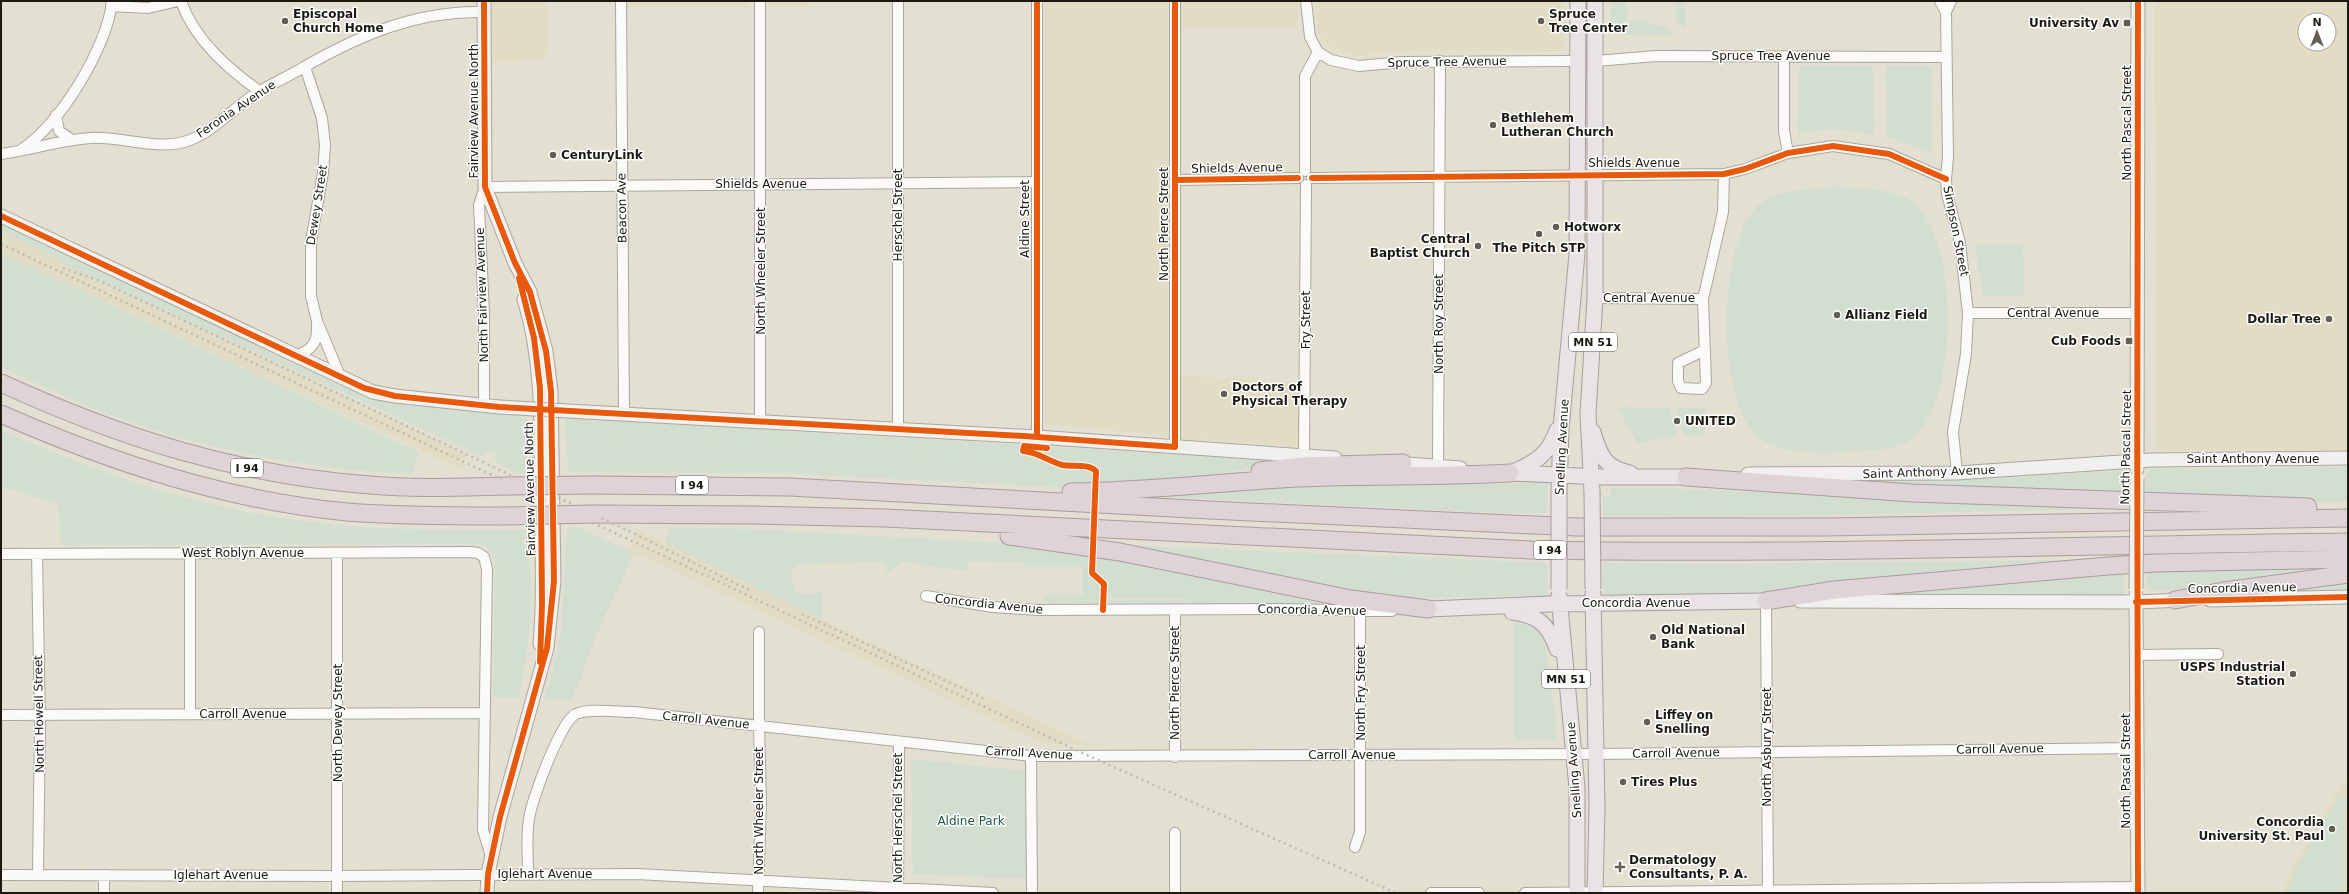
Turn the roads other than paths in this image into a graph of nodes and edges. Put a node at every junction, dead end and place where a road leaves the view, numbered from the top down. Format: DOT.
graph roads {
  1 [pos="178,1"];
  2 [pos="181,1"];
  3 [pos="621,1"];
  4 [pos="760,1"];
  5 [pos="898,1"];
  6 [pos="1037,1"];
  7 [pos="1175,1"];
  8 [pos="1306,1"];
  9 [pos="1578,1"];
  10 [pos="1595,1"];
  11 [pos="1940,1"];
  12 [pos="1951,1"];
  13 [pos="2138,1"];
  14 [pos="112,4"];
  15 [pos="484,7"];
  16 [pos="1946,12"];
  17 [pos="1318,52"];
  18 [pos="1784,56"];
  19 [pos="1946,57"];
  20 [pos="1440,61"];
  21 [pos="1578,61"];
  22 [pos="1595,61"];
  23 [pos="305,67"];
  24 [pos="259,91"];
  25 [pos="56,115"];
  26 [pos="72,140"];
  27 [pos="17,152"];
  28 [pos="1788,153"];
  29 [pos="1,154"];
  30 [pos="1578,174"];
  31 [pos="1595,174"];
  32 [pos="1724,174"];
  33 [pos="1440,176"];
  34 [pos="1306,178"];
  35 [pos="1946,179"];
  36 [pos="1175,180"];
  37 [pos="1036,182"];
  38 [pos="760,183"];
  39 [pos="897,183"];
  40 [pos="622,185"];
  41 [pos="485,187"];
  42 [pos="1,216"];
  43 [pos="1595,298"];
  44 [pos="1703,299"];
  45 [pos="1968,313"];
  46 [pos="2138,313"];
  47 [pos="317,321"];
  48 [pos="1705,350"];
  49 [pos="298,356"];
  50 [pos="340,376"];
  51 [pos="1,383"];
  52 [pos="484,405"];
  53 [pos="1,414"];
  54 [pos="624,414"];
  55 [pos="1588,414"];
  56 [pos="1562,415"];
  57 [pos="760,421"];
  58 [pos="898,429"];
  59 [pos="1037,437"];
  60 [pos="1175,447"];
  61 [pos="1304,456"];
  62 [pos="2348,458"];
  63 [pos="2137,462"];
  64 [pos="1403,463"];
  65 [pos="1438,466"];
  66 [pos="1510,473"];
  67 [pos="1957,473"];
  68 [pos="1559,475"];
  69 [pos="1649,477"];
  70 [pos="1686,477"];
  71 [pos="1592,484"];
  72 [pos="790,487"];
  73 [pos="1133,490"];
  74 [pos="2348,508"];
  75 [pos="753,514"];
  76 [pos="2348,518"];
  77 [pos="2348,542"];
  78 [pos="190,553"];
  79 [pos="337,553"];
  80 [pos="1,554"];
  81 [pos="37,554"];
  82 [pos="484,557"];
  83 [pos="2348,559"];
  84 [pos="2348,574"];
  85 [pos="926,596"];
  86 [pos="2348,597"];
  87 [pos="2175,600"];
  88 [pos="1766,601"];
  89 [pos="2136,602"];
  90 [pos="1559,604"];
  91 [pos="1592,604"];
  92 [pos="1464,607"];
  93 [pos="1428,609"];
  94 [pos="1175,610"];
  95 [pos="1360,611"];
  96 [pos="759,632"];
  97 [pos="2218,654"];
  98 [pos="2136,656"];
  99 [pos="1566,679"];
  100 [pos="338,713"];
  101 [pos="485,713"];
  102 [pos="190,714"];
  103 [pos="1,715"];
  104 [pos="40,715"];
  105 [pos="759,726"];
  106 [pos="898,742"];
  107 [pos="2137,748"];
  108 [pos="1767,752"];
  109 [pos="1575,754"];
  110 [pos="1596,754"];
  111 [pos="1361,755"];
  112 [pos="1031,756"];
  113 [pos="1175,757"];
  114 [pos="1175,833"];
  115 [pos="1355,847"];
  116 [pos="491,856"];
  117 [pos="1,874"];
  118 [pos="38,874"];
  119 [pos="488,874"];
  120 [pos="528,874"];
  121 [pos="104,875"];
  122 [pos="338,876"];
  123 [pos="758,880"];
  124 [pos="2138,890"];
  125 [pos="898,891"];
  126 [pos="1595,892"];
  127 [pos="1768,892"];
  128 [pos="104,893"];
  129 [pos="338,893"];
  130 [pos="487,893"];
  131 [pos="758,893"];
  132 [pos="993,893"];
  133 [pos="1032,893"];
  134 [pos="1175,893"];
  135 [pos="1431,893"];
  136 [pos="1479,893"];
  137 [pos="1525,893"];
  138 [pos="1577,893"];
  1 -- 14 [label="street"];
  2 -- 24 [label="street"];
  3 -- 40 [label="street, Beacon Ave"];
  4 -- 38 [label="street, North Wheeler Street"];
  5 -- 39 [label="street, Herschel Street"];
  6 -- 37 [label="street, Aldine Street"];
  7 -- 36 [label="street, North Pierce Street"];
  8 -- 17 [label="street"];
  9 -- 21 [label="main road, Snelling Avenue / MN 51"];
  10 -- 22 [label="main road, Snelling Avenue / MN 51"];
  11 -- 16 [label="street, Simpson Street"];
  12 -- 16 [label="street, Simpson Street"];
  13 -- 46 [label="street, North Pascal Street"];
  14 -- 25 [label="street"];
  15 -- 23 [label="street, Feronia Avenue"];
  15 -- 41 [label="street, Fairview Avenue North"];
  16 -- 19 [label="street, Simpson Street"];
  17 -- 20 [label="street, Spruce Tree Avenue"];
  17 -- 34 [label="street, Fry Street"];
  18 -- 19 [label="street, Spruce Tree Avenue"];
  18 -- 22 [label="street, Spruce Tree Avenue"];
  18 -- 28 [label="street"];
  19 -- 35 [label="street, Simpson Street"];
  20 -- 21 [label="street, Spruce Tree Avenue"];
  20 -- 33 [label="street, North Roy Street"];
  21 -- 30 [label="main road, Snelling Avenue / MN 51"];
  22 -- 31 [label="main road, Snelling Avenue / MN 51"];
  23 -- 24 [label="street, Feronia Avenue"];
  23 -- 47 [label="street, Dewey Street"];
  24 -- 26 [label="street, Feronia Avenue"];
  25 -- 26 [label="street"];
  25 -- 27 [label="street"];
  26 -- 27 [label="street, Feronia Avenue"];
  27 -- 29 [label="street, Feronia Avenue"];
  28 -- 32 [label="street, Shields Avenue"];
  28 -- 35 [label="street, Shields Avenue"];
  30 -- 31 [label="street, Shields Avenue"];
  30 -- 33 [label="street, Shields Avenue"];
  30 -- 56 [label="main road, Snelling Avenue / MN 51"];
  31 -- 32 [label="street, Shields Avenue"];
  31 -- 43 [label="main road, Snelling Avenue / MN 51"];
  32 -- 44 [label="street"];
  33 -- 34 [label="street, Shields Avenue"];
  33 -- 65 [label="street, North Roy Street"];
  34 -- 36 [label="street, Shields Avenue"];
  34 -- 61 [label="street, Fry Street"];
  35 -- 45 [label="street, Simpson Street"];
  36 -- 60 [label="street, North Pierce Street"];
  37 -- 39 [label="street, Shields Avenue"];
  37 -- 59 [label="street, Aldine Street"];
  38 -- 39 [label="street, Shields Avenue"];
  38 -- 40 [label="street, Shields Avenue"];
  38 -- 57 [label="street, North Wheeler Street"];
  39 -- 58 [label="street, Herschel Street"];
  40 -- 41 [label="street, Shields Avenue"];
  40 -- 54 [label="street, Beacon Ave"];
  41 -- 52 [label="street, North Fairview Avenue"];
  41 -- 116 [label="street, Fairview Avenue North"];
  42 -- 49 [label="street"];
  43 -- 44 [label="street, Central Avenue"];
  43 -- 55 [label="main road, Snelling Avenue / MN 51"];
  44 -- 48 [label="street"];
  45 -- 46 [label="street, Central Avenue"];
  45 -- 67 [label="street, Simpson Street"];
  46 -- 63 [label="street, North Pascal Street"];
  47 -- 49 [label="street, Dewey Street"];
  47 -- 50 [label="street, Dewey Street"];
  49 -- 50 [label="street"];
  50 -- 52 [label="street"];
  51 -- 72 [label="highway, I 94, bridge"];
  52 -- 54 [label="street, bridge"];
  53 -- 75 [label="highway, I 94, bridge"];
  54 -- 57 [label="street"];
  55 -- 69 [label="main road"];
  55 -- 71 [label="main road, Snelling Avenue / MN 51"];
  56 -- 66 [label="main road"];
  56 -- 68 [label="main road, Snelling Avenue / MN 51"];
  57 -- 58 [label="street"];
  58 -- 59 [label="street"];
  59 -- 60 [label="street"];
  60 -- 61 [label="street"];
  61 -- 64 [label="street"];
  62 -- 63 [label="street, Saint Anthony Avenue"];
  63 -- 67 [label="street, Saint Anthony Avenue"];
  63 -- 89 [label="street, North Pascal Street, bridge"];
  64 -- 65 [label="street"];
  64 -- 73 [label="highway"];
  65 -- 66 [label="street"];
  66 -- 68 [label="main road, Saint Anthony Avenue"];
  66 -- 73 [label="highway"];
  67 -- 70 [label="street, Saint Anthony Avenue"];
  68 -- 71 [label="main road, Saint Anthony Avenue"];
  68 -- 90 [label="main road, Snelling Avenue / MN 51, bridge"];
  69 -- 70 [label="main road, Saint Anthony Avenue"];
  69 -- 71 [label="main road, Saint Anthony Avenue"];
  70 -- 74 [label="highway"];
  71 -- 91 [label="main road, Snelling Avenue / MN 51, bridge"];
  72 -- 73 [label="highway"];
  72 -- 76 [label="highway, I 94"];
  75 -- 77 [label="highway, I 94"];
  75 -- 93 [label="highway"];
  78 -- 79 [label="street, West Roblyn Avenue"];
  78 -- 81 [label="street, West Roblyn Avenue"];
  78 -- 102 [label="street"];
  79 -- 82 [label="street, West Roblyn Avenue"];
  79 -- 100 [label="street, North Dewey Street"];
  80 -- 81 [label="street, West Roblyn Avenue"];
  81 -- 104 [label="street, North Howell Street"];
  82 -- 101 [label="street, Fairview Avenue North"];
  83 -- 88 [label="highway"];
  84 -- 87 [label="highway"];
  85 -- 94 [label="street, Concordia Avenue"];
  86 -- 87 [label="street, Concordia Avenue"];
  87 -- 89 [label="street, Concordia Avenue"];
  88 -- 89 [label="street, Concordia Avenue"];
  88 -- 91 [label="main road, Concordia Avenue"];
  88 -- 108 [label="street, North Asbury Street"];
  89 -- 98 [label="street, North Pascal Street"];
  90 -- 91 [label="main road, Concordia Avenue"];
  90 -- 92 [label="main road, Concordia Avenue"];
  90 -- 99 [label="main road, Snelling Avenue / MN 51"];
  91 -- 110 [label="main road, Snelling Avenue / MN 51"];
  92 -- 93 [label="main road, Concordia Avenue"];
  92 -- 99 [label="main road"];
  93 -- 95 [label="street, Concordia Avenue"];
  94 -- 95 [label="street, Concordia Avenue"];
  94 -- 113 [label="street, North Pierce Street"];
  95 -- 111 [label="street, North Fry Street"];
  96 -- 105 [label="street, North Wheeler Street"];
  97 -- 98 [label="street"];
  98 -- 107 [label="street, North Pascal Street"];
  99 -- 109 [label="main road, Snelling Avenue / MN 51"];
  100 -- 101 [label="street, Carroll Avenue"];
  100 -- 102 [label="street, Carroll Avenue"];
  100 -- 122 [label="street, North Dewey Street"];
  101 -- 116 [label="street, Fairview Avenue North"];
  102 -- 104 [label="street, Carroll Avenue"];
  103 -- 104 [label="street, Carroll Avenue"];
  104 -- 118 [label="street, North Howell Street"];
  105 -- 106 [label="street, Carroll Avenue"];
  105 -- 120 [label="street, Carroll Avenue"];
  105 -- 123 [label="street, North Wheeler Street"];
  106 -- 112 [label="street, Carroll Avenue"];
  106 -- 125 [label="street, North Herschel Street"];
  107 -- 108 [label="street, Carroll Avenue"];
  107 -- 124 [label="street, North Pascal Street"];
  108 -- 110 [label="street, Carroll Avenue"];
  108 -- 127 [label="street, North Asbury Street"];
  109 -- 110 [label="street, Carroll Avenue"];
  109 -- 111 [label="street, Carroll Avenue"];
  109 -- 138 [label="main road, Snelling Avenue / MN 51"];
  110 -- 126 [label="main road, Snelling Avenue / MN 51"];
  111 -- 113 [label="street, Carroll Avenue"];
  111 -- 115 [label="street, North Fry Street"];
  112 -- 113 [label="street, Carroll Avenue"];
  112 -- 133 [label="street"];
  114 -- 134 [label="street"];
  116 -- 119 [label="street, Fairview Avenue North"];
  117 -- 118 [label="street, Iglehart Avenue"];
  118 -- 121 [label="street, Iglehart Avenue"];
  119 -- 120 [label="street, Iglehart Avenue"];
  119 -- 122 [label="street, Iglehart Avenue"];
  119 -- 130 [label="street, Fairview Avenue North"];
  120 -- 123 [label="street, Iglehart Avenue"];
  121 -- 122 [label="street, Iglehart Avenue"];
  121 -- 128 [label="street"];
  122 -- 129 [label="street, North Dewey Street"];
  123 -- 125 [label="street, Iglehart Avenue"];
  123 -- 131 [label="street, North Wheeler Street"];
  124 -- 127 [label="street"];
  125 -- 132 [label="street, Iglehart Avenue"];
  126 -- 127 [label="street"];
  126 -- 138 [label="street"];
  135 -- 136 [label="street"];
  137 -- 138 [label="street"];
}
